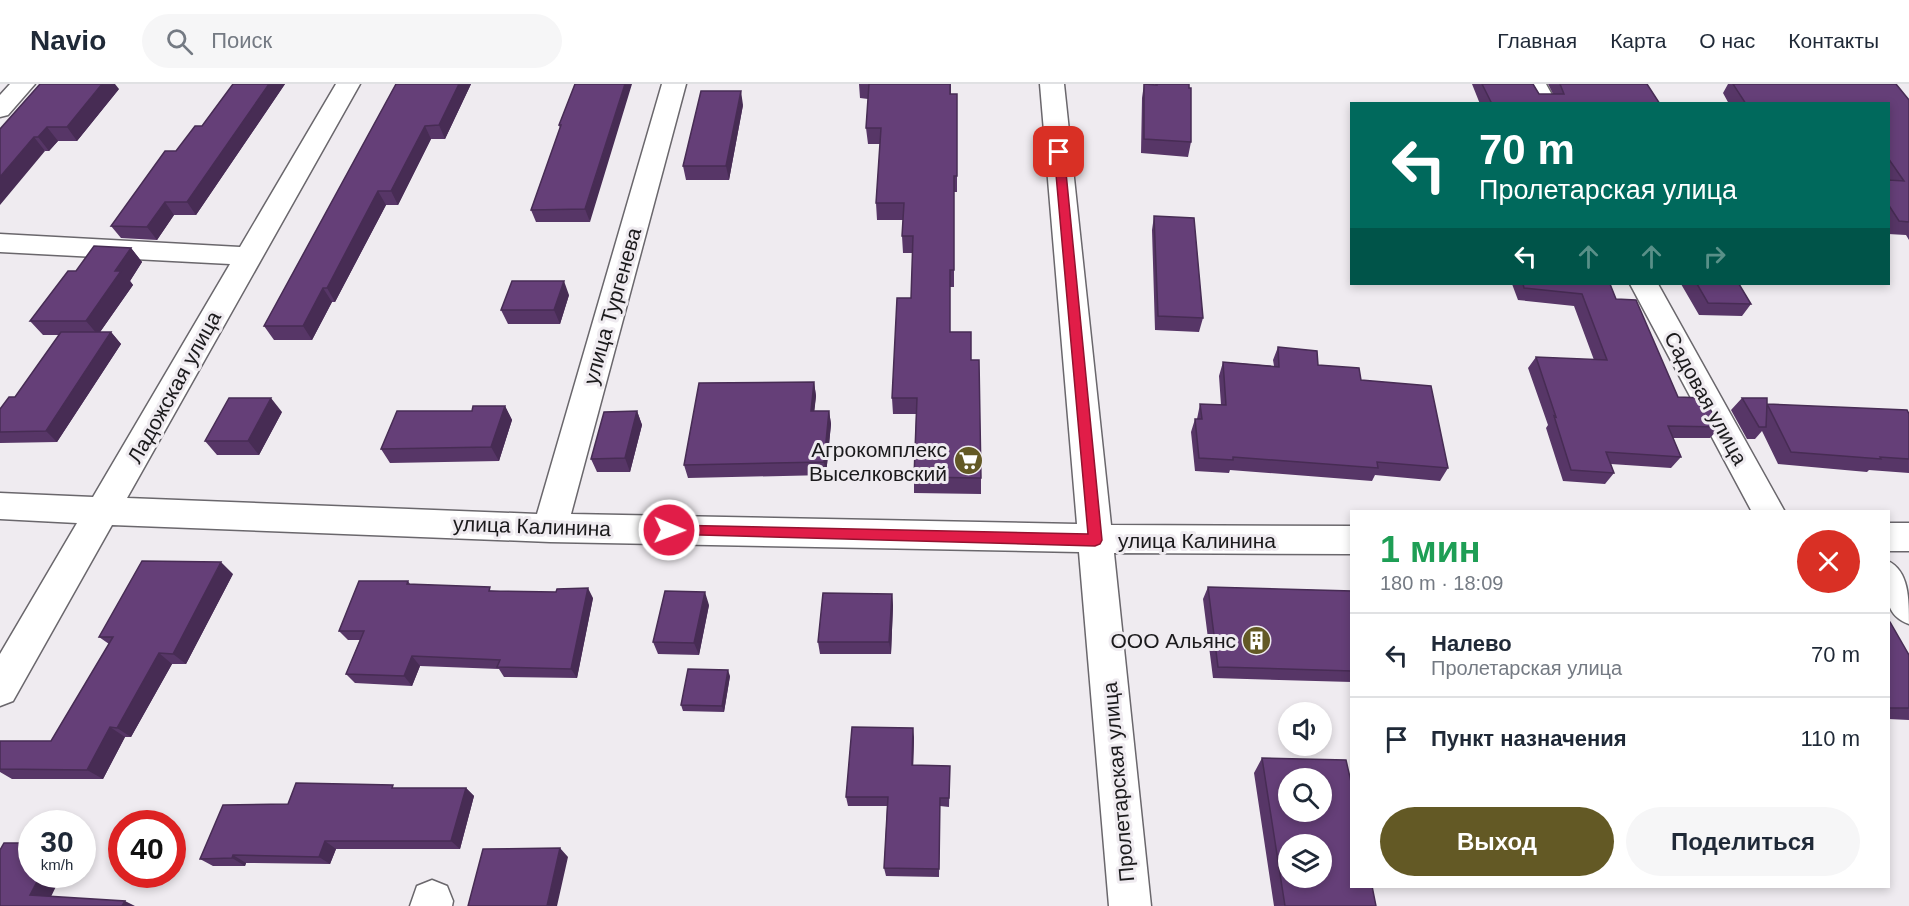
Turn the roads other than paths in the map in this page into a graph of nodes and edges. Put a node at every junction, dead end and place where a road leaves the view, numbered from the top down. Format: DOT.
graph roads {
  1 [pos="23,84"];
  2 [pos="348,84"];
  3 [pos="674,84"];
  4 [pos="1052,84"];
  5 [pos="1534,84"];
  6 [pos="1544,102"];
  7 [pos="0,110"];
  8 [pos="0,243"];
  9 [pos="248,256"];
  10 [pos="1645,285"];
  11 [pos="0,506"];
  12 [pos="1768,510"];
  13 [pos="104,511"];
  14 [pos="550,528"];
  15 [pos="1890,537"];
  16 [pos="1909,537"];
  17 [pos="1095,540"];
  18 [pos="1350,540"];
  19 [pos="1890,579"];
  20 [pos="1909,609"];
  21 [pos="0,689"];
  22 [pos="1130,906"];
  1 -- 7 [label="street"];
  2 -- 9 [label="street, Ладожская улица"];
  3 -- 14 [label="street, улица Тургенева"];
  4 -- 17 [label="street, Пролетарская улица"];
  5 -- 6 [label="street"];
  8 -- 9 [label="street"];
  9 -- 13 [label="street, Ладожская улица"];
  10 -- 12 [label="street, Садовая улица"];
  11 -- 13 [label="street, улица Калинина"];
  13 -- 14 [label="street, улица Калинина"];
  13 -- 21 [label="street, Ладожская улица"];
  14 -- 17 [label="street, улица Калинина"];
  15 -- 16 [label="street"];
  17 -- 18 [label="street, улица Калинина"];
  17 -- 22 [label="street, Пролетарская улица"];
  19 -- 20 [label="street"];
}
